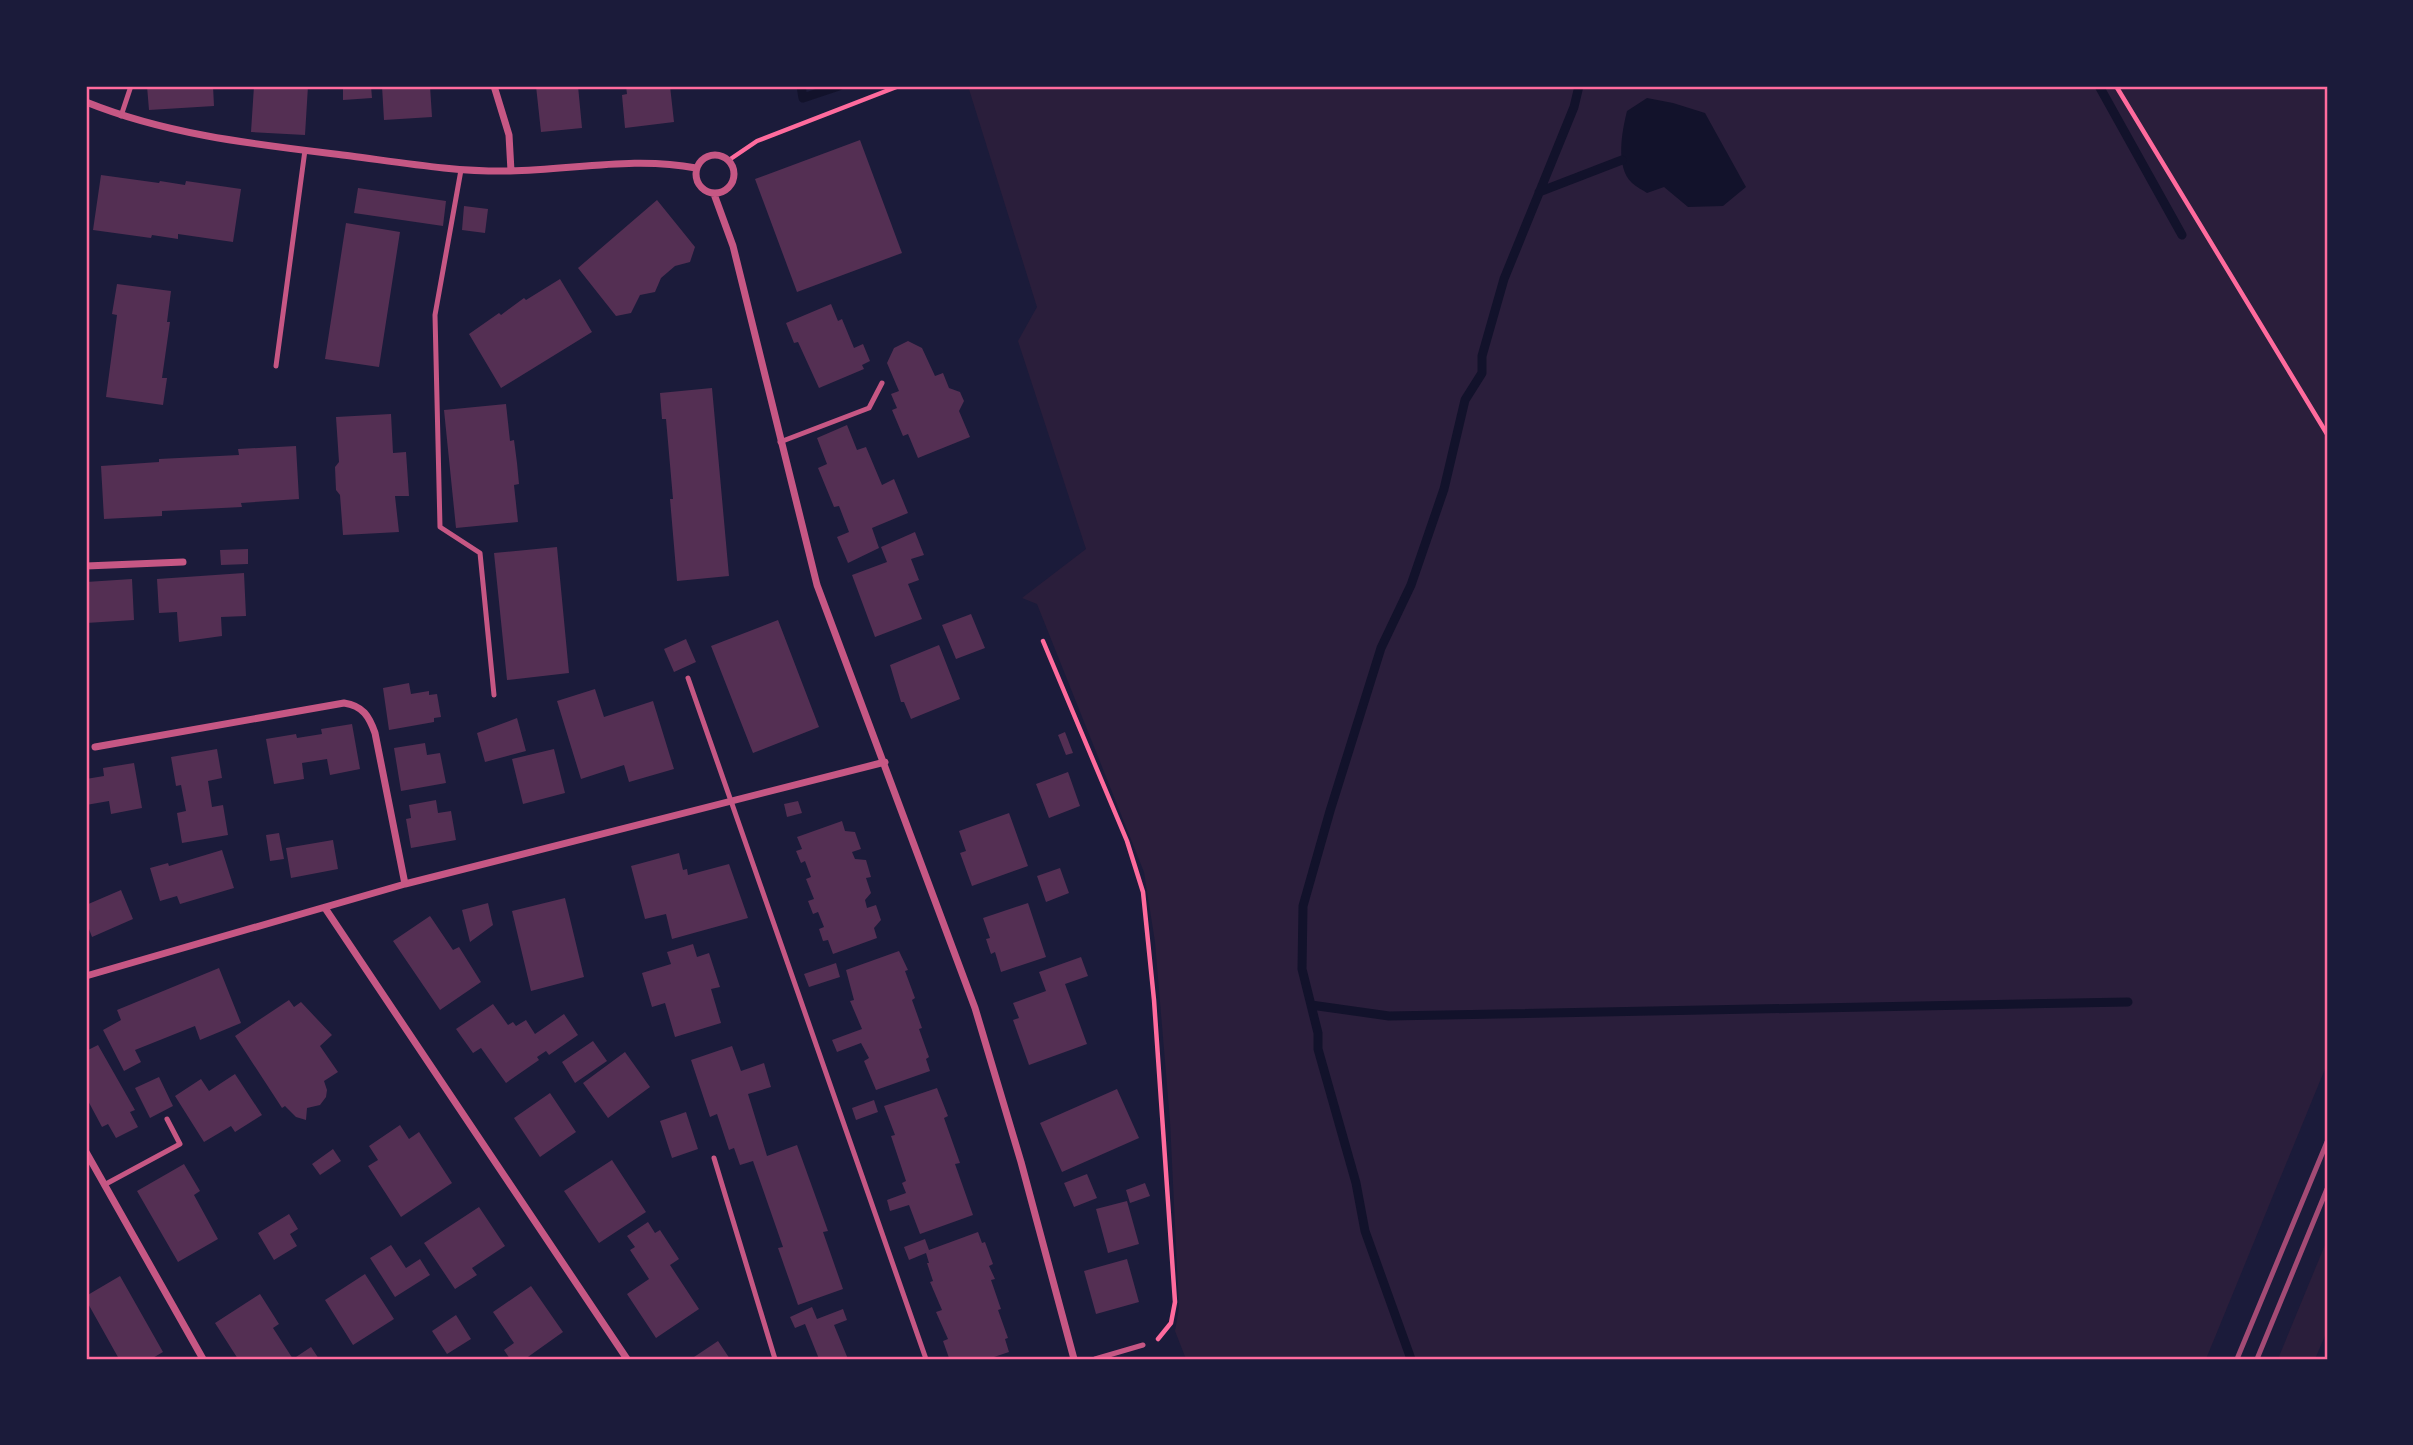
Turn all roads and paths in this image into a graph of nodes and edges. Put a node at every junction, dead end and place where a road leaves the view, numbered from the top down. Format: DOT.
graph roads {
  1 [pos="131,86"];
  2 [pos="494,86"];
  3 [pos="899,86"];
  4 [pos="2116,86"];
  5 [pos="86,102"];
  6 [pos="121,116"];
  7 [pos="305,150"];
  8 [pos="729,160"];
  9 [pos="696,168"];
  10 [pos="461,170"];
  11 [pos="511,171"];
  12 [pos="714,194"];
  13 [pos="276,366"];
  14 [pos="882,383"];
  15 [pos="2327,434"];
  16 [pos="780,442"];
  17 [pos="183,562"];
  18 [pos="86,566"];
  19 [pos="1043,641"];
  20 [pos="688,678"];
  21 [pos="494,695"];
  22 [pos="95,747"];
  23 [pos="884,762"];
  24 [pos="730,801"];
  25 [pos="405,884"];
  26 [pos="325,908"];
  27 [pos="86,976"];
  28 [pos="167,1119"];
  29 [pos="86,1152"];
  30 [pos="714,1158"];
  31 [pos="104,1185"];
  32 [pos="1143,1345"];
  33 [pos="1111,1355"];
  34 [pos="203,1359"];
  35 [pos="627,1359"];
  36 [pos="775,1359"];
  37 [pos="926,1359"];
  38 [pos="1074,1359"];
  39 [pos="1095,1359"];
  40 [pos="1118,1359"];
  1 -- 6 [label="lane"];
  2 -- 11 [label="street"];
  3 -- 8 [label="path"];
  4 -- 15 [label="path"];
  5 -- 6 [label="street"];
  6 -- 7 [label="street"];
  7 -- 10 [label="street"];
  7 -- 13 [label="lane"];
  8 -- 9 [label="street"];
  8 -- 12 [label="street"];
  9 -- 11 [label="street"];
  9 -- 12 [label="street"];
  10 -- 11 [label="street"];
  10 -- 21 [label="lane"];
  12 -- 16 [label="street"];
  14 -- 16 [label="lane"];
  16 -- 23 [label="street"];
  17 -- 18 [label="street"];
  19 -- 32 [label="path"];
  20 -- 24 [label="lane"];
  22 -- 25 [label="street"];
  23 -- 24 [label="street"];
  23 -- 38 [label="street"];
  24 -- 25 [label="street"];
  24 -- 37 [label="lane"];
  25 -- 26 [label="street"];
  26 -- 27 [label="street"];
  26 -- 35 [label="street"];
  28 -- 31 [label="lane"];
  29 -- 31 [label="street"];
  30 -- 36 [label="lane"];
  31 -- 34 [label="street"];
  32 -- 33 [label="lane"];
  33 -- 39 [label="lane"];
  33 -- 40 [label="lane"];
}
